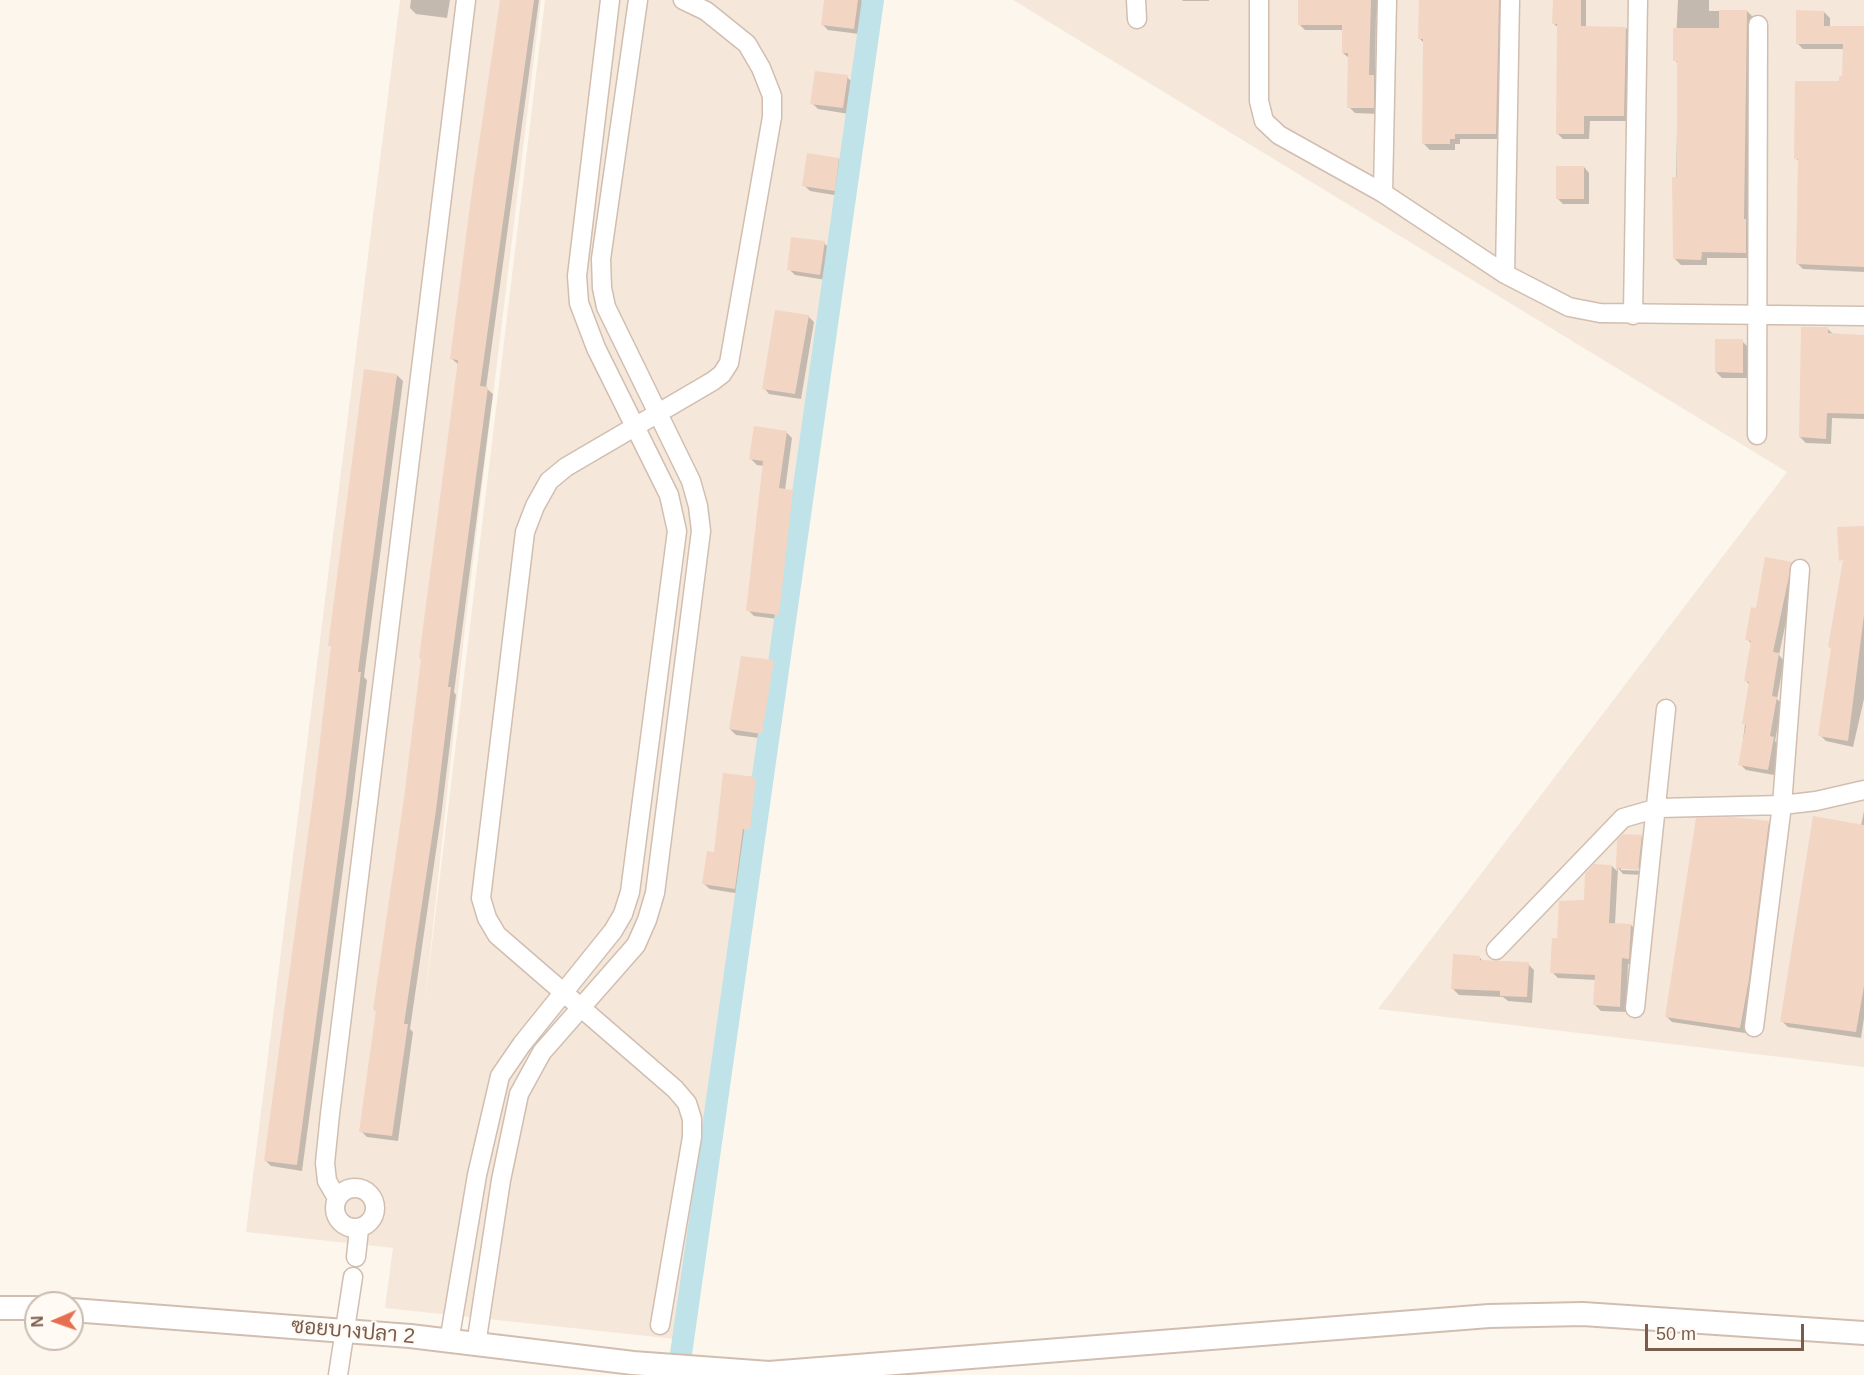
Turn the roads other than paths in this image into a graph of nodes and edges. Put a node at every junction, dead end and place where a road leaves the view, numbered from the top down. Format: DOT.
graph roads {
  1 [pos="466,0"];
  2 [pos="610,0"];
  3 [pos="638,0"];
  4 [pos="683,0"];
  5 [pos="1136,0"];
  6 [pos="1259,0"];
  7 [pos="1387,0"];
  8 [pos="1510,0"];
  9 [pos="1638,0"];
  10 [pos="1137,19"];
  11 [pos="1758,25"];
  12 [pos="1383,193"];
  13 [pos="1505,274"];
  14 [pos="1633,315"];
  15 [pos="1757,315"];
  16 [pos="1864,316"];
  17 [pos="657,414"];
  18 [pos="633,425"];
  19 [pos="1756,435"];
  20 [pos="1800,569"];
  21 [pos="1666,709"];
  22 [pos="1864,790"];
  23 [pos="1782,805"];
  24 [pos="1658,808"];
  25 [pos="1496,950"];
  26 [pos="563,991"];
  27 [pos="582,1007"];
  28 [pos="1635,1008"];
  29 [pos="1754,1027"];
  30 [pos="477,1175"];
  31 [pos="501,1180"];
  32 [pos="337,1198"];
  33 [pos="359,1229"];
  34 [pos="356,1257"];
  35 [pos="353,1277"];
  36 [pos="0,1308"];
  37 [pos="24,1308"];
  38 [pos="84,1311"];
  39 [pos="660,1325"];
  40 [pos="344,1330"];
  41 [pos="1864,1333"];
  42 [pos="449,1342"];
  43 [pos="476,1345"];
  44 [pos="338,1375"];
  1 -- 32 [label="street"];
  2 -- 18 [label="street"];
  3 -- 17 [label="street"];
  4 -- 17 [label="street"];
  5 -- 10 [label="street"];
  6 -- 12 [label="street"];
  7 -- 12 [label="street"];
  8 -- 13 [label="street"];
  9 -- 14 [label="street"];
  11 -- 15 [label="street"];
  12 -- 13 [label="street"];
  13 -- 14 [label="street"];
  14 -- 15 [label="street"];
  15 -- 16 [label="street"];
  15 -- 19 [label="street"];
  17 -- 18 [label="street"];
  17 -- 27 [label="street"];
  18 -- 26 [label="street"];
  18 -- 26 [label="street"];
  20 -- 23 [label="street"];
  21 -- 24 [label="street"];
  22 -- 23 [label="street"];
  23 -- 24 [label="street"];
  23 -- 29 [label="street"];
  24 -- 25 [label="street"];
  24 -- 28 [label="street"];
  26 -- 27 [label="street"];
  26 -- 30 [label="street"];
  27 -- 31 [label="street"];
  27 -- 39 [label="street"];
  30 -- 31 [label="street"];
  30 -- 42 [label="street"];
  31 -- 43 [label="street"];
  32 -- 33 [label="street"];
  32 -- 33 [label="street"];
  33 -- 34 [label="street"];
  35 -- 40 [label="street"];
  36 -- 37 [label="street"];
  38 -- 40 [label="street, ซอยบางปลา 2"];
  40 -- 42 [label="street, ซอยบางปลา 2"];
  40 -- 44 [label="street"];
  41 -- 43 [label="street, ซอยบางปลา 2"];
  42 -- 43 [label="street, ซอยบางปลา 2"];
}
